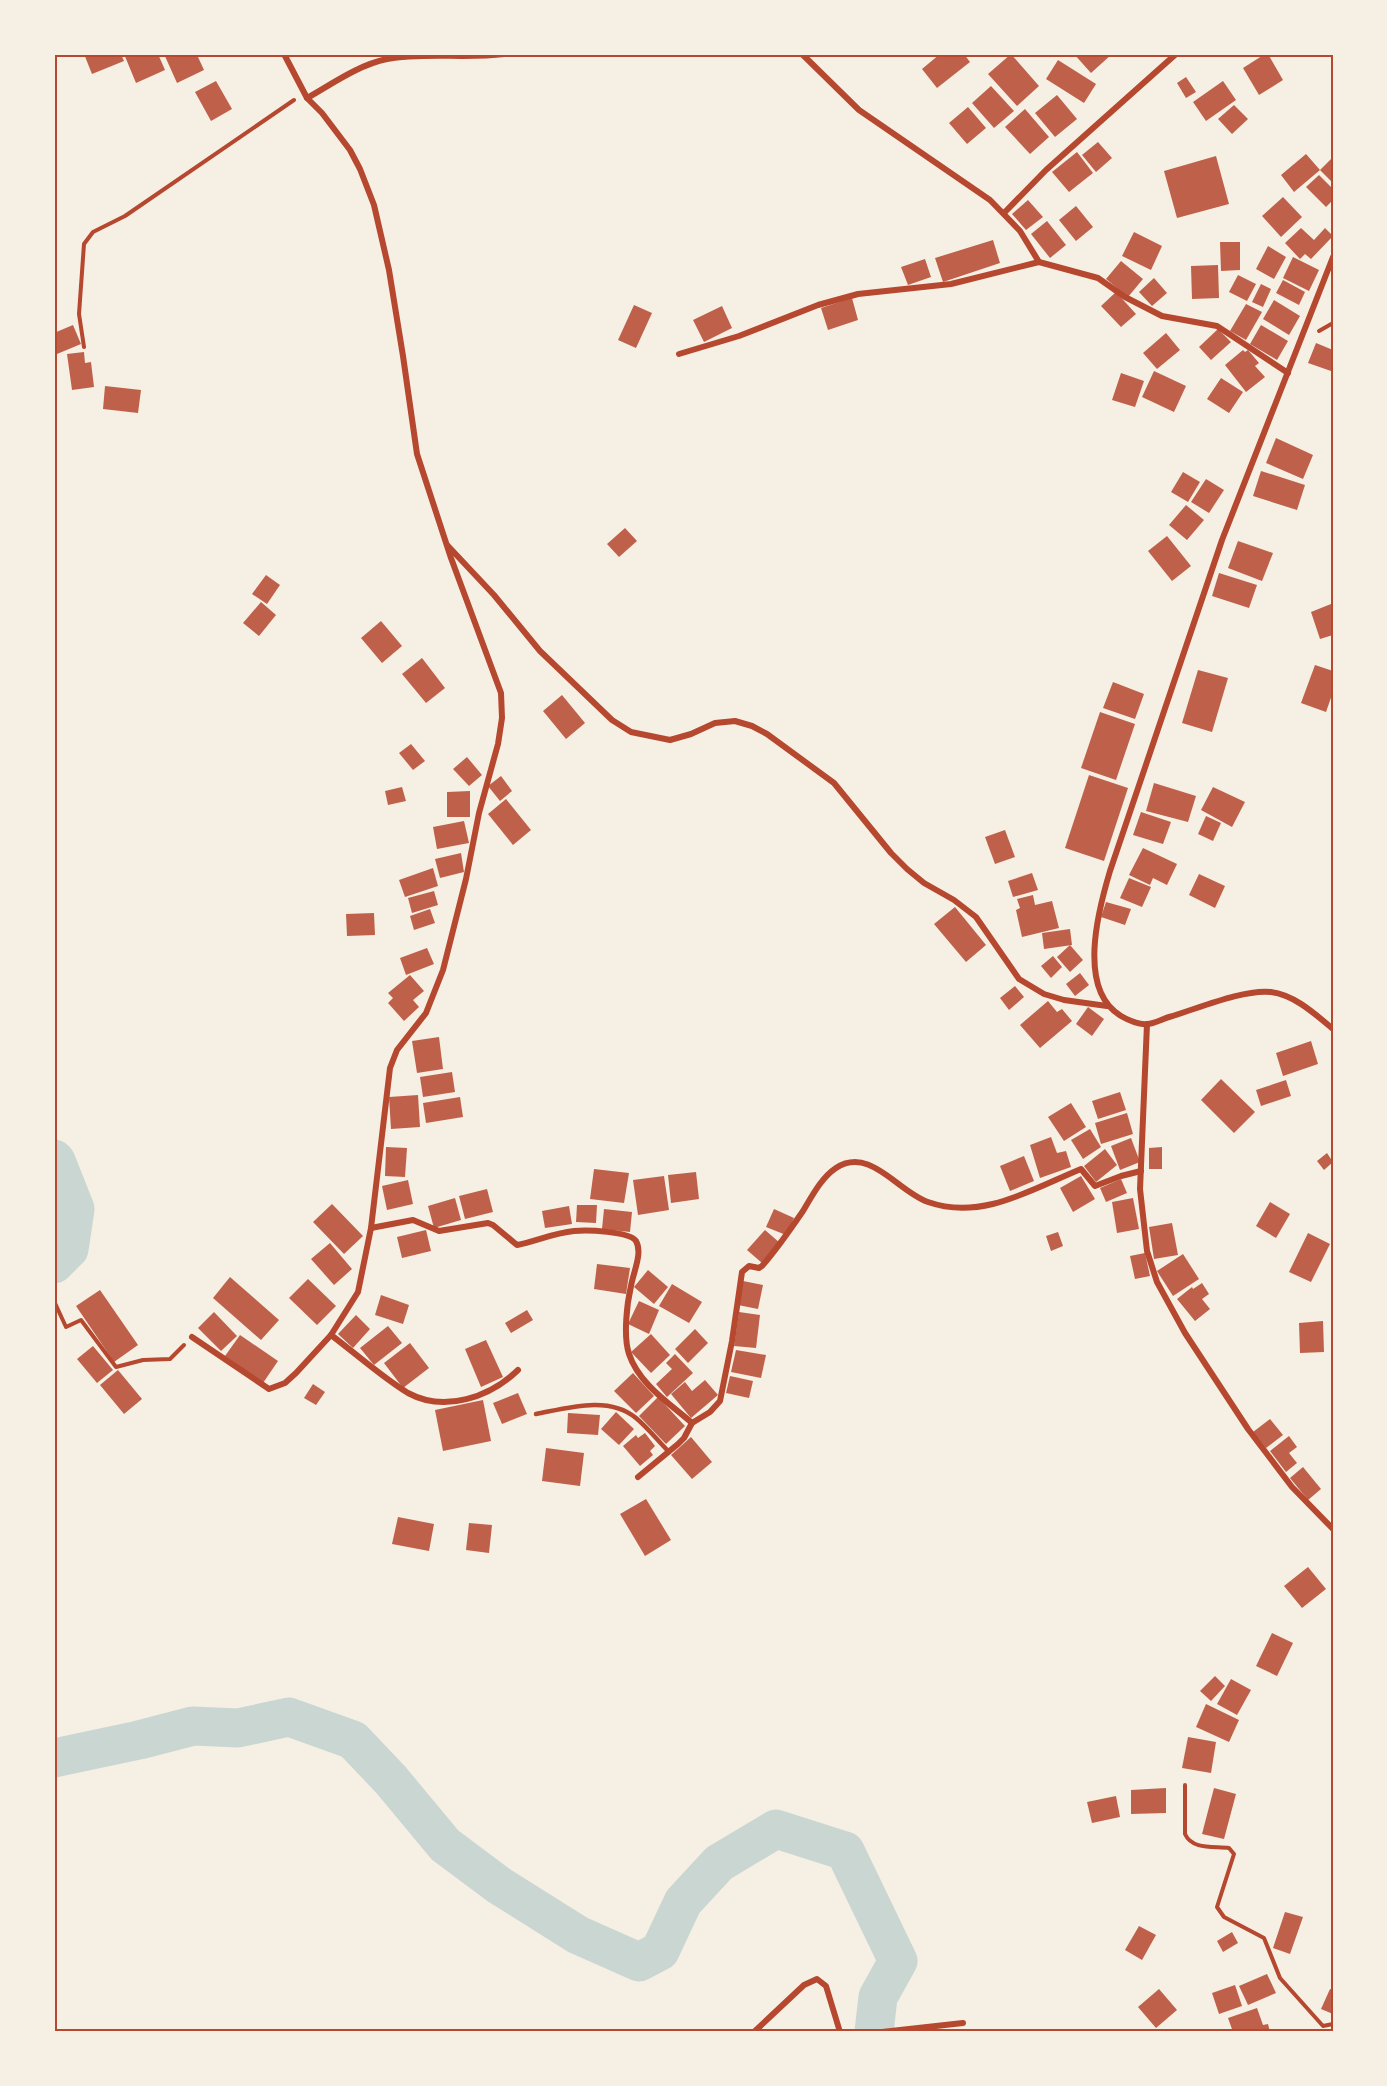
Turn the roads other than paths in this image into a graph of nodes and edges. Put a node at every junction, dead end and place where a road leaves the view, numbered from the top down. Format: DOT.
graph roads {
  1 [pos="284,54"];
  2 [pos="504,54"];
  3 [pos="802,54"];
  4 [pos="1176,54"];
  5 [pos="306,95"];
  6 [pos="1004,213"];
  7 [pos="1333,257"];
  8 [pos="1039,262"];
  9 [pos="679,354"];
  10 [pos="1288,373"];
  11 [pos="446,543"];
  12 [pos="1107,1006"];
  13 [pos="1147,1024"];
  14 [pos="1333,1029"];
  15 [pos="1141,1171"];
  16 [pos="371,1228"];
  17 [pos="331,1335"];
  18 [pos="192,1337"];
  19 [pos="518,1370"];
  20 [pos="536,1414"];
  21 [pos="692,1424"];
  22 [pos="669,1452"];
  23 [pos="638,1477"];
  24 [pos="1333,1529"];
  25 [pos="963,2023"];
  26 [pos="754,2032"];
  27 [pos="840,2032"];
  28 [pos="882,2032"];
  1 -- 5 [label="street"];
  2 -- 5 [label="street"];
  3 -- 6 [label="street"];
  4 -- 6 [label="street"];
  5 -- 11 [label="street"];
  6 -- 8 [label="street"];
  7 -- 10 [label="street"];
  8 -- 9 [label="street"];
  8 -- 10 [label="street"];
  10 -- 12 [label="street"];
  11 -- 12 [label="street"];
  11 -- 16 [label="street"];
  12 -- 13 [label="street"];
  13 -- 14 [label="street"];
  13 -- 15 [label="street"];
  15 -- 21 [label="street"];
  15 -- 24 [label="street"];
  16 -- 17 [label="street"];
  16 -- 21 [label="street"];
  17 -- 18 [label="street"];
  17 -- 19 [label="street"];
  20 -- 22 [label="lane"];
  21 -- 22 [label="street"];
  22 -- 23 [label="street"];
  25 -- 28 [label="street"];
  26 -- 27 [label="street"];
}
